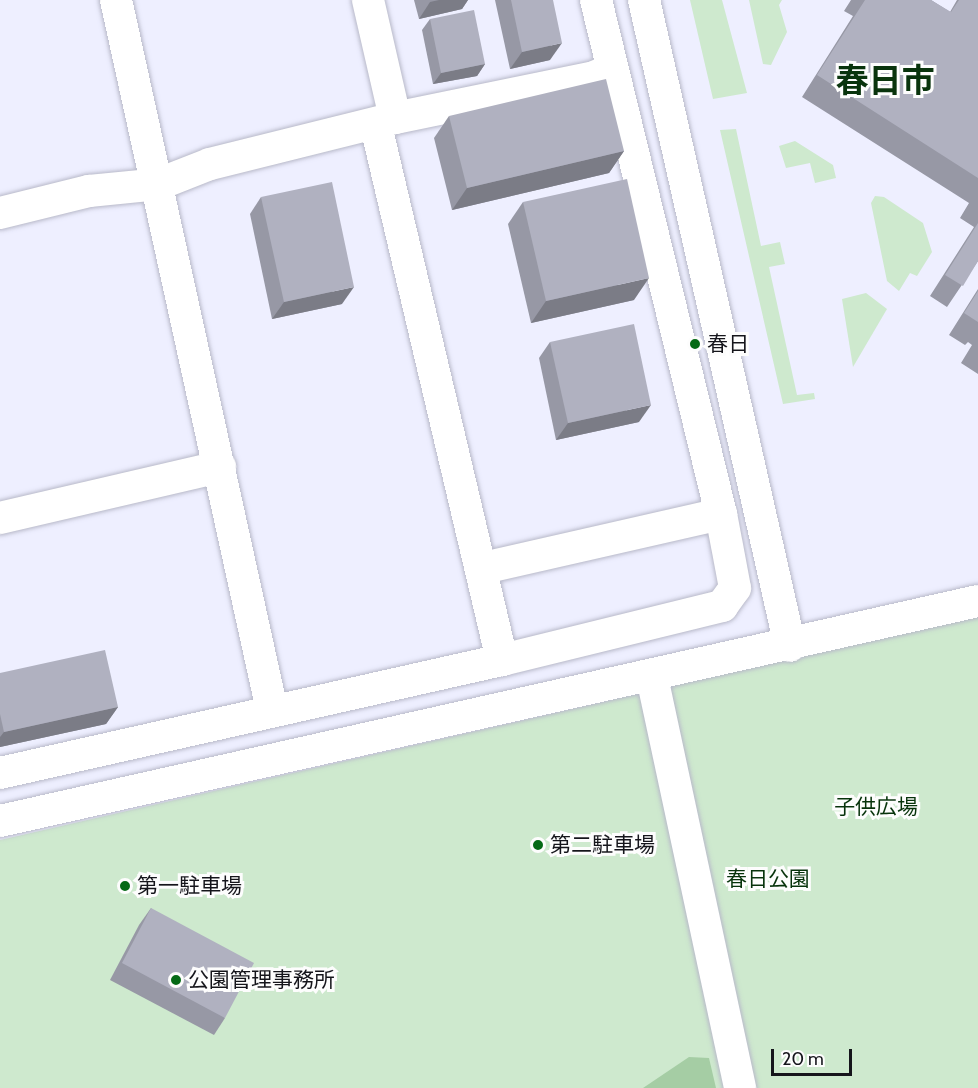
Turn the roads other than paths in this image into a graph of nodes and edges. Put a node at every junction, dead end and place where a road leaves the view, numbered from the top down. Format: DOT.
graph roads {
  1 [pos="116,0"];
  2 [pos="368,0"];
  3 [pos="596,0"];
  4 [pos="644,0"];
  5 [pos="612,69"];
  6 [pos="385,122"];
  7 [pos="159,184"];
  8 [pos="0,213"];
  9 [pos="220,467"];
  10 [pos="721,514"];
  11 [pos="0,518"];
  12 [pos="483,568"];
  13 [pos="978,601"];
  14 [pos="790,646"];
  15 [pos="502,660"];
  16 [pos="655,691"];
  17 [pos="272,710"];
  18 [pos="0,772"];
  19 [pos="0,821"];
  20 [pos="740,1088"];
  1 -- 7 [label="street"];
  2 -- 6 [label="street"];
  3 -- 5 [label="street"];
  4 -- 14 [label="street"];
  5 -- 6 [label="street"];
  5 -- 10 [label="street"];
  6 -- 7 [label="street"];
  6 -- 12 [label="street"];
  7 -- 8 [label="street"];
  7 -- 9 [label="street"];
  9 -- 11 [label="street"];
  9 -- 17 [label="street"];
  10 -- 12 [label="street"];
  10 -- 15 [label="street"];
  12 -- 15 [label="street"];
  13 -- 14 [label="street"];
  14 -- 19 [label="street"];
  15 -- 17 [label="street"];
  16 -- 20 [label="street"];
  17 -- 18 [label="street"];
}
